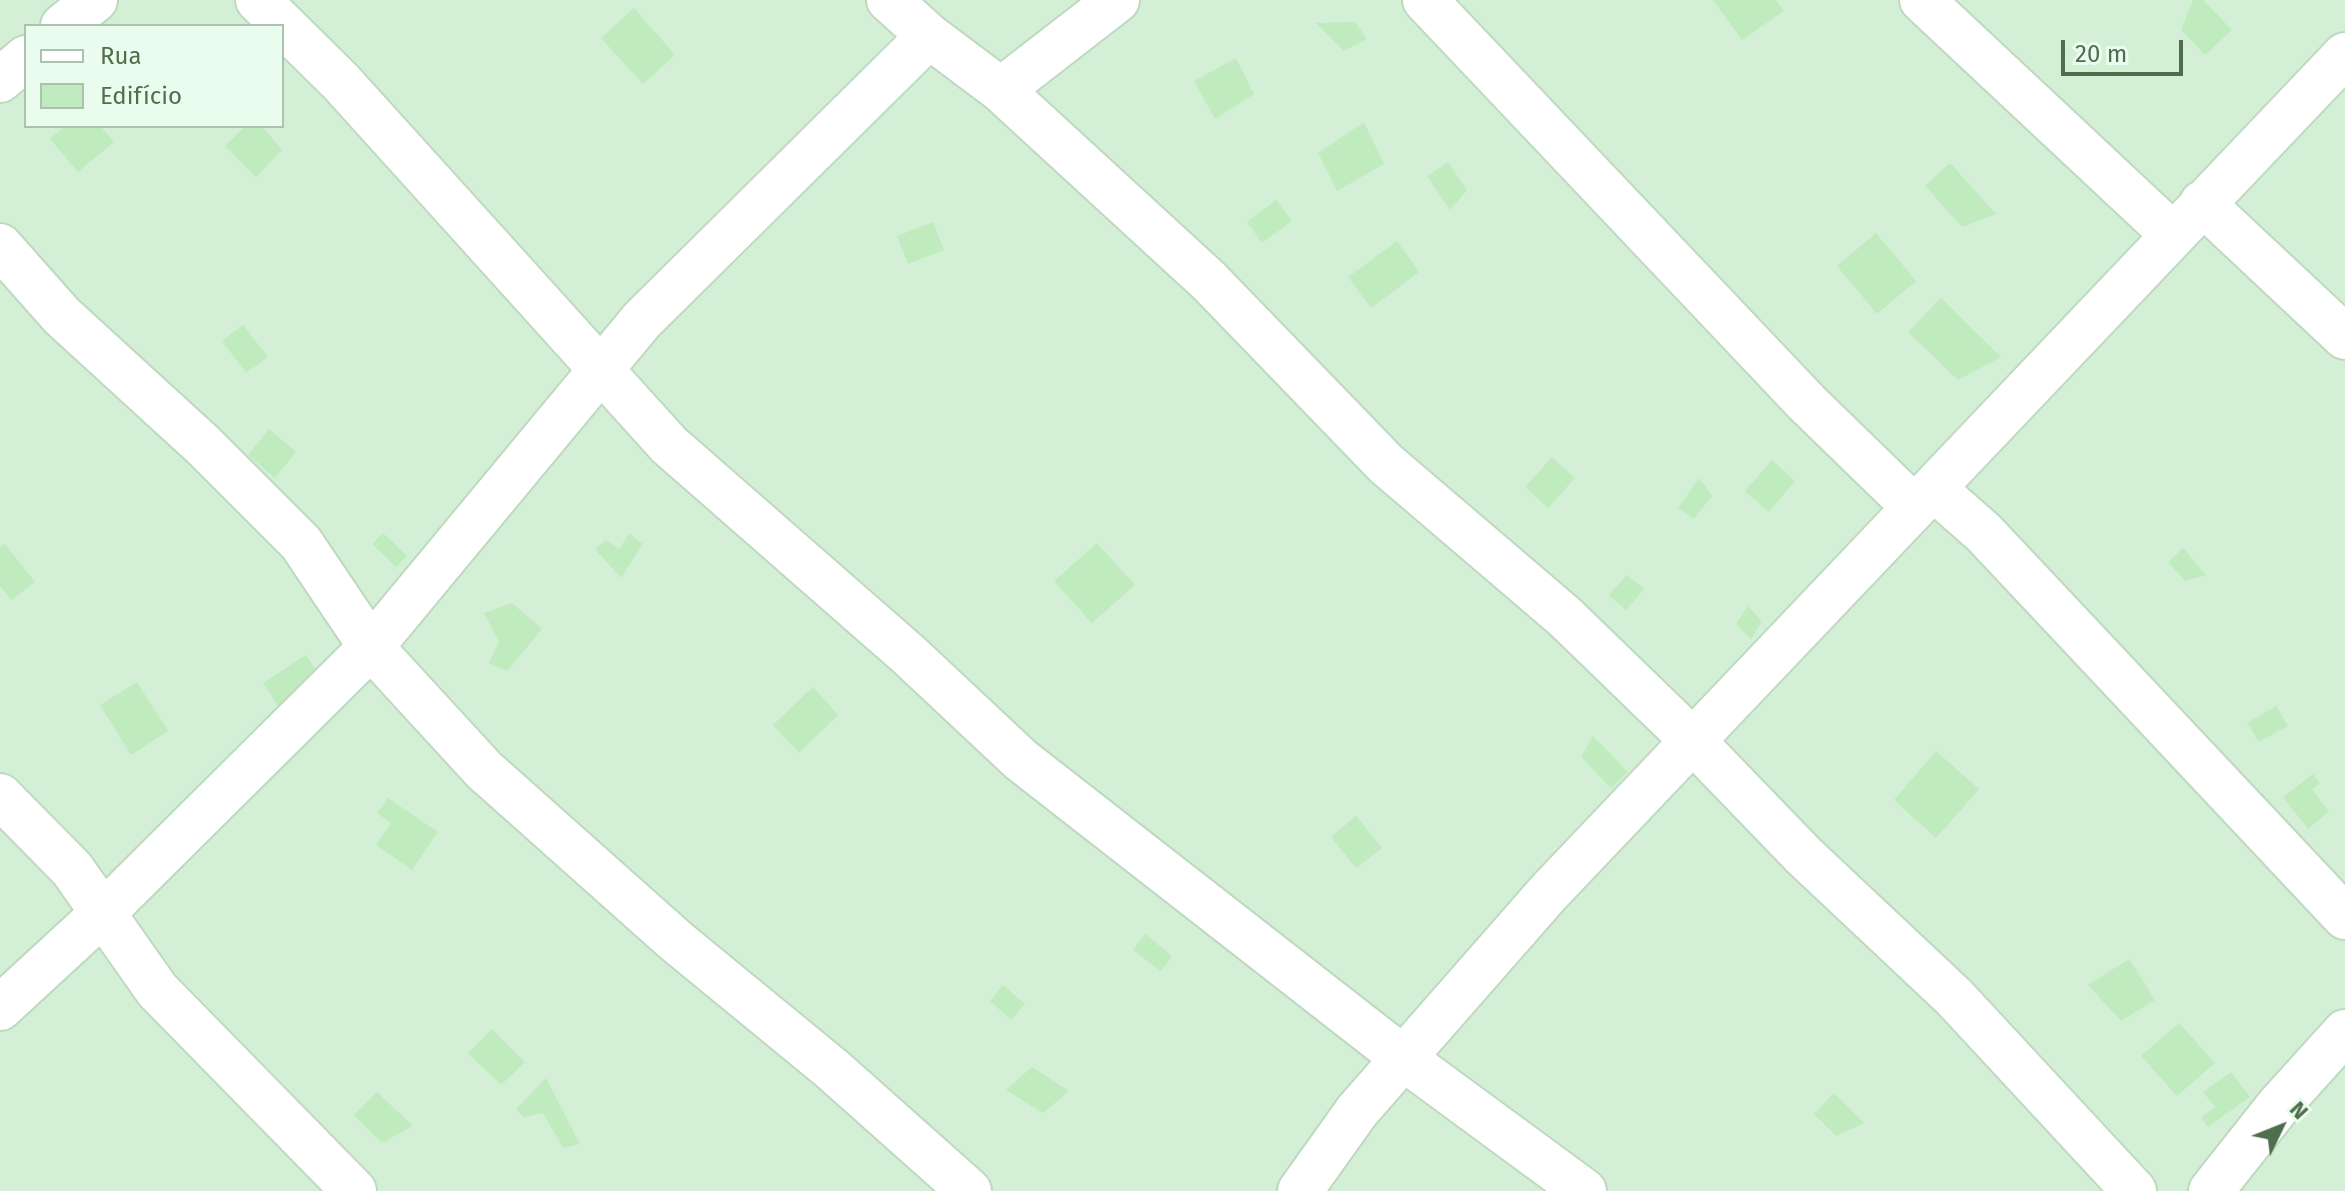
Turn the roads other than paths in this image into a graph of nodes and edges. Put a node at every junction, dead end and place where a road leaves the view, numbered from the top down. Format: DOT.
graph roads {
  1 [pos="95,0"];
  2 [pos="258,0"];
  3 [pos="889,0"];
  4 [pos="1117,0"];
  5 [pos="1425,0"];
  6 [pos="1922,0"];
  7 [pos="65,24"];
  8 [pos="282,24"];
  9 [pos="284,26"];
  10 [pos="929,36"];
  11 [pos="2345,55"];
  12 [pos="24,60"];
  13 [pos="0,80"];
  14 [pos="1001,90"];
  15 [pos="2202,203"];
  16 [pos="2172,234"];
  17 [pos="0,246"];
  18 [pos="2345,337"];
  19 [pos="603,369"];
  20 [pos="1924,498"];
  21 [pos="371,647"];
  22 [pos="1692,740"];
  23 [pos="0,796"];
  24 [pos="103,913"];
  25 [pos="2345,917"];
  26 [pos="0,1008"];
  27 [pos="2345,1032"];
  28 [pos="1403,1058"];
  29 [pos="354,1191"];
  30 [pos="969,1191"];
  31 [pos="1300,1191"];
  32 [pos="1584,1191"];
  33 [pos="2134,1191"];
  34 [pos="2211,1191"];
  1 -- 7 [label="street"];
  2 -- 8 [label="street"];
  3 -- 10 [label="street"];
  4 -- 14 [label="street"];
  5 -- 20 [label="street"];
  6 -- 16 [label="street"];
  9 -- 19 [label="street"];
  10 -- 14 [label="street"];
  10 -- 19 [label="street"];
  11 -- 15 [label="street"];
  12 -- 13 [label="street"];
  14 -- 22 [label="street"];
  15 -- 16 [label="street"];
  15 -- 18 [label="street"];
  16 -- 20 [label="street"];
  17 -- 21 [label="street"];
  19 -- 21 [label="street"];
  19 -- 28 [label="street"];
  20 -- 22 [label="street"];
  20 -- 25 [label="street"];
  21 -- 24 [label="street"];
  21 -- 30 [label="street"];
  22 -- 28 [label="street"];
  22 -- 33 [label="street"];
  23 -- 24 [label="street"];
  24 -- 26 [label="street"];
  24 -- 29 [label="street"];
  27 -- 34 [label="street"];
  28 -- 31 [label="street"];
  28 -- 32 [label="street"];
}
